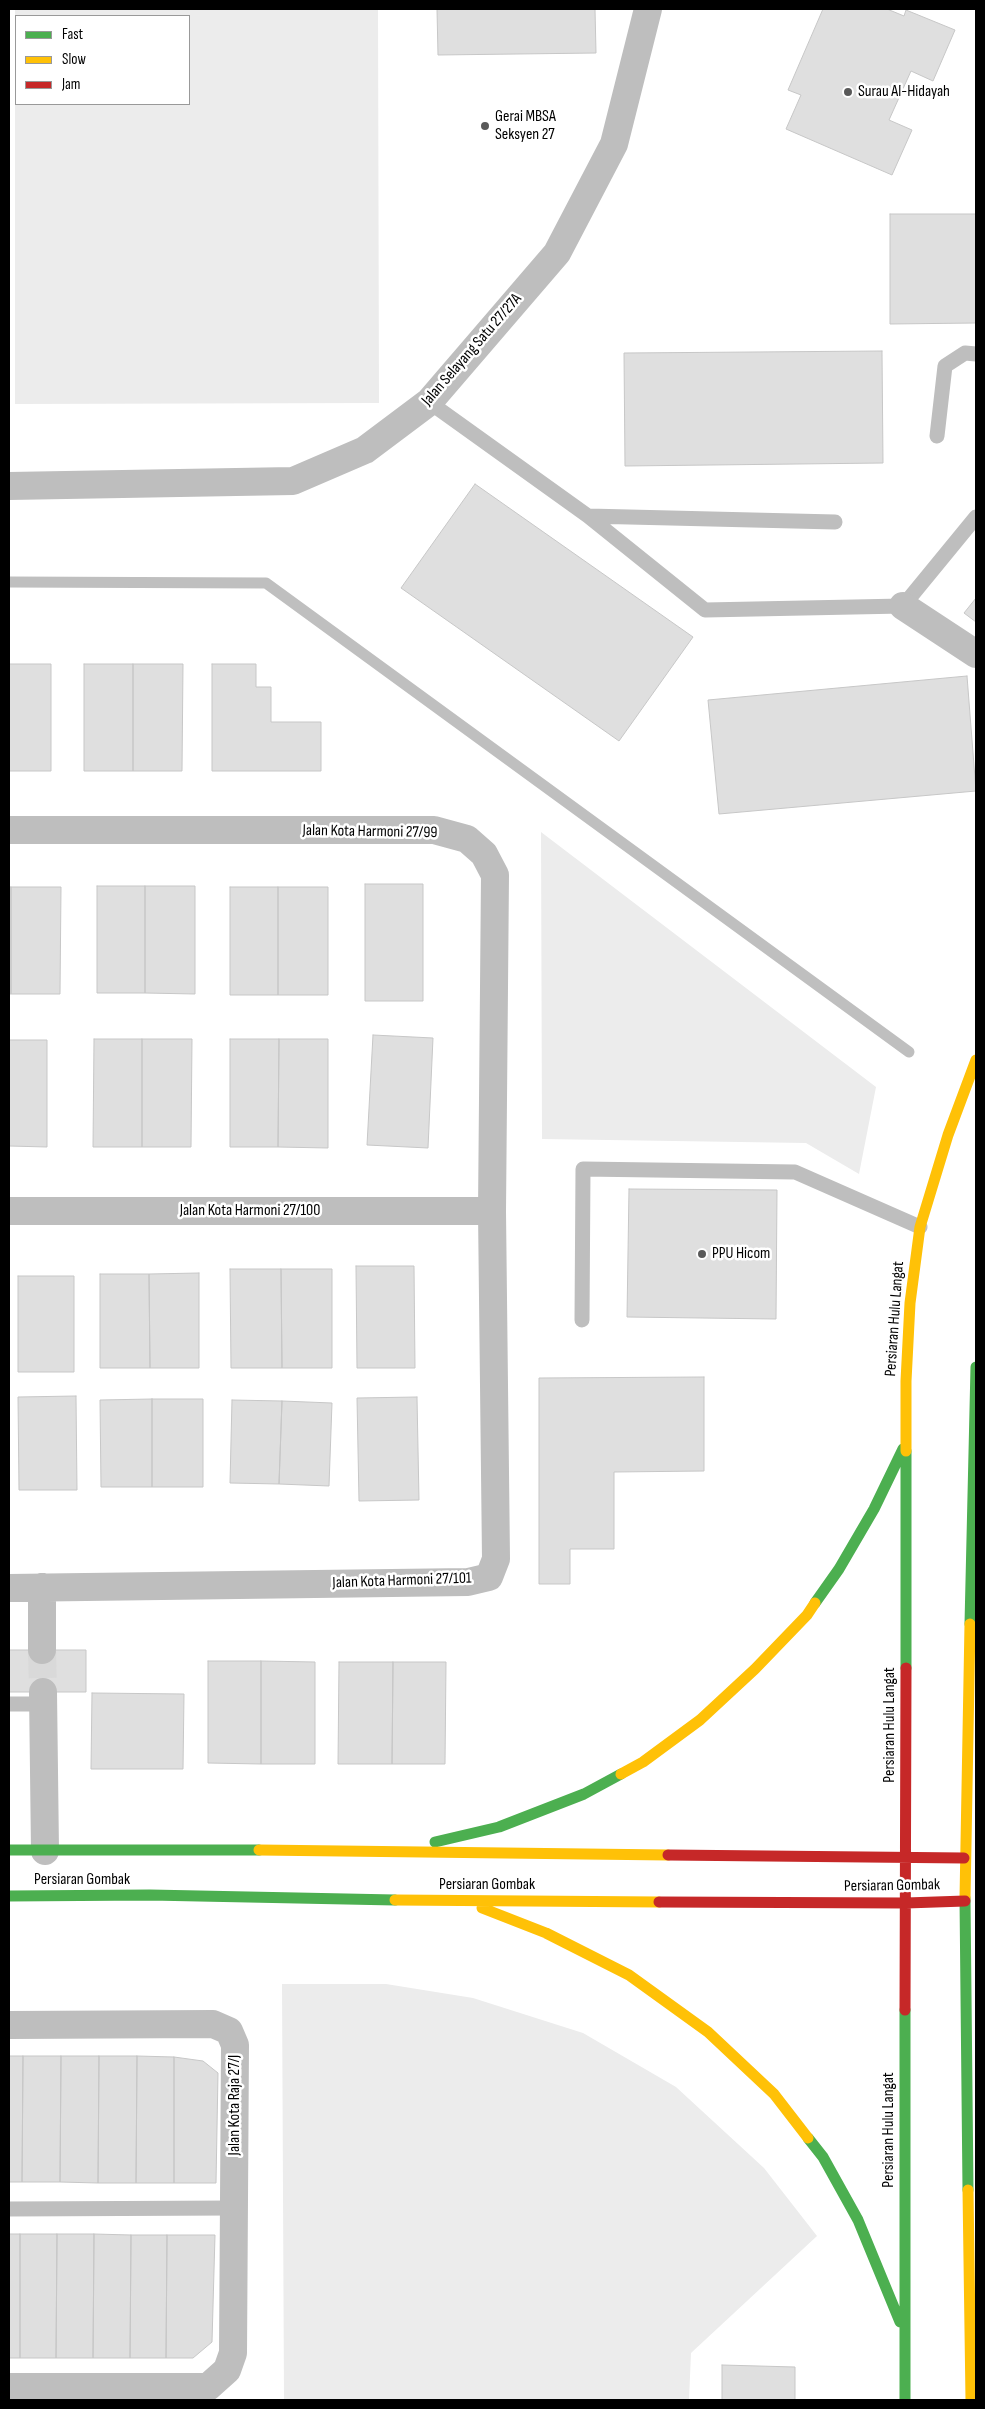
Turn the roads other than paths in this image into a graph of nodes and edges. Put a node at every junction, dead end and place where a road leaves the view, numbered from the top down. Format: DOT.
graph roads {
  1 [pos="648,9"];
  2 [pos="976,354"];
  3 [pos="429,402"];
  4 [pos="937,436"];
  5 [pos="9,486"];
  6 [pos="588,516"];
  7 [pos="976,516"];
  8 [pos="835,522"];
  9 [pos="903,606"];
  10 [pos="976,654"];
  11 [pos="9,830"];
  12 [pos="976,1060"];
  13 [pos="9,1211"];
  14 [pos="492,1212"];
  15 [pos="920,1227"];
  16 [pos="582,1320"];
  17 [pos="976,1367"];
  18 [pos="906,1442"];
  19 [pos="42,1587"];
  20 [pos="9,1588"];
  21 [pos="42,1650"];
  22 [pos="43,1698"];
  23 [pos="9,1704"];
  24 [pos="9,1850"];
  25 [pos="44,1851"];
  26 [pos="390,1852"];
  27 [pos="906,1858"];
  28 [pos="964,1858"];
  29 [pos="9,1896"];
  30 [pos="965,1901"];
  31 [pos="466,1902"];
  32 [pos="906,1903"];
  33 [pos="9,2025"];
  34 [pos="234,2208"];
  35 [pos="9,2210"];
  36 [pos="905,2334"];
  37 [pos="9,2387"];
  38 [pos="114,2393"];
  39 [pos="905,2400"];
  40 [pos="971,2400"];
  1 -- 3 [label="street, Jalan Selayang Satu 27/27A"];
  2 -- 4 [label="lane"];
  3 -- 5 [label="street, Jalan Selayang Satu 27/27A"];
  3 -- 6 [label="lane"];
  6 -- 8 [label="lane"];
  6 -- 9 [label="lane"];
  7 -- 9 [label="lane"];
  9 -- 10 [label="street"];
  11 -- 14 [label="street, Jalan Kota Harmoni 27/99"];
  12 -- 15 [label="main road, Persiaran Hulu Langat"];
  13 -- 14 [label="street, Jalan Kota Harmoni 27/100"];
  14 -- 19 [label="street, Jalan Kota Harmoni 27/101"];
  15 -- 16 [label="lane"];
  15 -- 18 [label="main road, Persiaran Hulu Langat"];
  17 -- 28 [label="main road"];
  18 -- 26 [label="main road"];
  18 -- 27 [label="main road, Persiaran Hulu Langat"];
  19 -- 20 [label="street, Jalan Kota Harmoni 27/101"];
  19 -- 21 [label="street"];
  22 -- 23 [label="lane"];
  22 -- 25 [label="street"];
  24 -- 25 [label="main road, Persiaran Gombak"];
  25 -- 26 [label="main road, Persiaran Gombak"];
  26 -- 27 [label="main road, Persiaran Gombak"];
  27 -- 28 [label="main road, Persiaran Gombak"];
  27 -- 32 [label="main road, Persiaran Hulu Langat"];
  28 -- 30 [label="main road"];
  29 -- 31 [label="main road, Persiaran Gombak"];
  30 -- 32 [label="main road, Persiaran Gombak"];
  30 -- 40 [label="main road"];
  31 -- 32 [label="main road, Persiaran Gombak"];
  31 -- 36 [label="main road"];
  32 -- 36 [label="main road, Persiaran Hulu Langat"];
  33 -- 34 [label="street, Jalan Kota Raja 27/J"];
  34 -- 35 [label="lane"];
  34 -- 38 [label="street, Jalan Kota Raja 27/J"];
  36 -- 39 [label="main road, Persiaran Hulu Langat"];
  37 -- 38 [label="street"];
}
